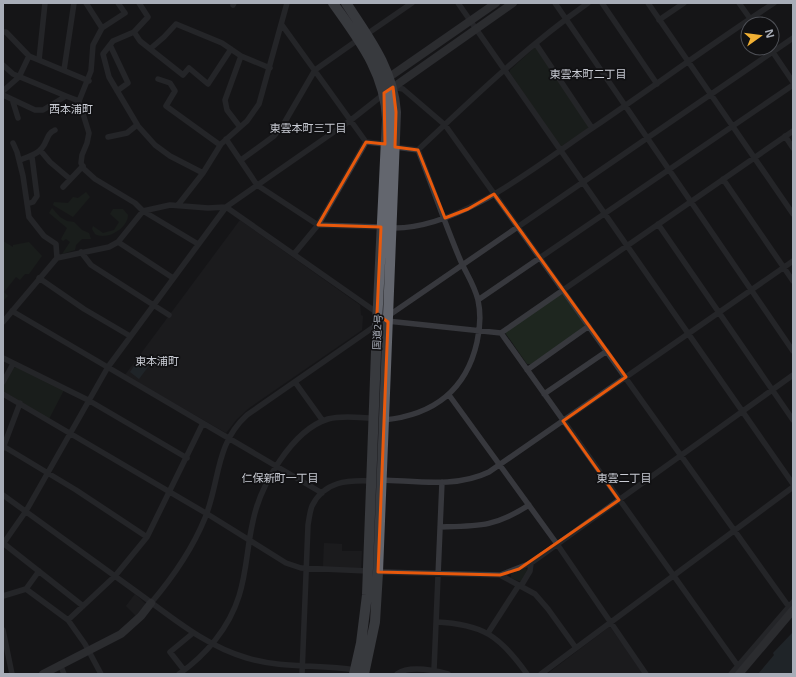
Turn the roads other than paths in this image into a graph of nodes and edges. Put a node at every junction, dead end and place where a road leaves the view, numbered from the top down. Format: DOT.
graph roads {
  1 [pos="45,3"];
  2 [pos="74,3"];
  3 [pos="86,3"];
  4 [pos="118,3"];
  5 [pos="139,3"];
  6 [pos="287,3"];
  7 [pos="333,3"];
  8 [pos="346,3"];
  9 [pos="412,3"];
  10 [pos="458,3"];
  11 [pos="496,3"];
  12 [pos="513,3"];
  13 [pos="555,3"];
  14 [pos="588,3"];
  15 [pos="602,3"];
  16 [pos="648,3"];
  17 [pos="684,3"];
  18 [pos="739,3"];
  19 [pos="774,3"];
  20 [pos="403,5"];
  21 [pos="748,16"];
  22 [pos="758,16"];
  23 [pos="566,19"];
  24 [pos="659,20"];
  25 [pos="471,21"];
  26 [pos="282,25"];
  27 [pos="102,28"];
  28 [pos="476,29"];
  29 [pos="740,29"];
  30 [pos="4,31"];
  31 [pos="134,32"];
  32 [pos="363,37"];
  33 [pos="793,38"];
  34 [pos="536,44"];
  35 [pos="110,45"];
  36 [pos="780,45"];
  37 [pos="150,49"];
  38 [pos="231,49"];
  39 [pos="29,56"];
  40 [pos="241,56"];
  41 [pos="763,56"];
  42 [pos="775,56"];
  43 [pos="39,60"];
  44 [pos="688,62"];
  45 [pos="3,65"];
  46 [pos="270,68"];
  47 [pos="64,70"];
  48 [pos="315,70"];
  49 [pos="505,70"];
  50 [pos="19,76"];
  51 [pos="158,79"];
  52 [pos="89,81"];
  53 [pos="388,82"];
  54 [pos="657,84"];
  55 [pos="793,84"];
  56 [pos="3,90"];
  57 [pos="117,91"];
  58 [pos="384,94"];
  59 [pos="710,94"];
  60 [pos="3,95"];
  61 [pos="66,96"];
  62 [pos="14,100"];
  63 [pos="79,101"];
  64 [pos="626,105"];
  65 [pos="18,118"];
  66 [pos="351,120"];
  67 [pos="137,125"];
  68 [pos="445,125"];
  69 [pos="733,126"];
  70 [pos="240,127"];
  71 [pos="592,128"];
  72 [pos="55,130"];
  73 [pos="793,131"];
  74 [pos="785,136"];
  75 [pos="108,137"];
  76 [pos="647,137"];
  77 [pos="226,139"];
  78 [pos="12,142"];
  79 [pos="366,142"];
  80 [pos="385,144"];
  81 [pos="220,145"];
  82 [pos="395,147"];
  83 [pos="793,148"];
  84 [pos="561,149"];
  85 [pos="40,150"];
  86 [pos="418,150"];
  87 [pos="32,157"];
  88 [pos="755,158"];
  89 [pos="20,160"];
  90 [pos="241,160"];
  91 [pos="83,166"];
  92 [pos="669,170"];
  93 [pos="203,173"];
  94 [pos="70,179"];
  95 [pos="723,179"];
  96 [pos="583,181"];
  97 [pos="257,185"];
  98 [pos="63,187"];
  99 [pos="494,194"];
  100 [pos="691,202"];
  101 [pos="27,204"];
  102 [pos="178,205"];
  103 [pos="226,207"];
  104 [pos="143,212"];
  105 [pos="606,214"];
  106 [pos="793,214"];
  107 [pos="445,218"];
  108 [pos="658,224"];
  109 [pos="318,225"];
  110 [pos="381,227"];
  111 [pos="517,227"];
  112 [pos="393,228"];
  113 [pos="118,242"];
  114 [pos="198,244"];
  115 [pos="627,245"];
  116 [pos="81,252"];
  117 [pos="294,254"];
  118 [pos="57,258"];
  119 [pos="540,258"];
  120 [pos="793,261"];
  121 [pos="463,265"];
  122 [pos="784,268"];
  123 [pos="39,278"];
  124 [pos="173,278"];
  125 [pos="793,281"];
  126 [pos="562,290"];
  127 [pos="751,290"];
  128 [pos="478,300"];
  129 [pos="154,305"];
  130 [pos="12,311"];
  131 [pos="720,313"];
  132 [pos="169,315"];
  133 [pos="383,319"];
  134 [pos="3,321"];
  135 [pos="589,326"];
  136 [pos="479,331"];
  137 [pos="501,333"];
  138 [pos="689,334"];
  139 [pos="130,336"];
  140 [pos="607,351"];
  141 [pos="793,351"];
  142 [pos="3,358"];
  143 [pos="13,364"];
  144 [pos="108,367"];
  145 [pos="527,370"];
  146 [pos="793,375"];
  147 [pos="626,377"];
  148 [pos="3,382"];
  149 [pos="295,382"];
  150 [pos="772,390"];
  151 [pos="3,394"];
  152 [pos="544,394"];
  153 [pos="449,395"];
  154 [pos="88,400"];
  155 [pos="20,403"];
  156 [pos="742,412"];
  157 [pos="379,419"];
  158 [pos="793,420"];
  159 [pos="323,421"];
  160 [pos="563,421"];
  161 [pos="203,423"];
  162 [pos="70,434"];
  163 [pos="229,438"];
  164 [pos="3,447"];
  165 [pos="681,456"];
  166 [pos="187,458"];
  167 [pos="500,465"];
  168 [pos="276,466"];
  169 [pos="48,473"];
  170 [pos="377,481"];
  171 [pos="442,482"];
  172 [pos="793,486"];
  173 [pos="170,492"];
  174 [pos="322,493"];
  175 [pos="3,495"];
  176 [pos="619,500"];
  177 [pos="529,505"];
  178 [pos="26,511"];
  179 [pos="206,514"];
  180 [pos="440,527"];
  181 [pos="735,531"];
  182 [pos="147,537"];
  183 [pos="250,540"];
  184 [pos="3,544"];
  185 [pos="557,544"];
  186 [pos="531,563"];
  187 [pos="306,568"];
  188 [pos="39,571"];
  189 [pos="368,571"];
  190 [pos="378,572"];
  191 [pos="438,574"];
  192 [pos="115,576"];
  193 [pos="500,576"];
  194 [pos="673,576"];
  195 [pos="520,586"];
  196 [pos="26,589"];
  197 [pos="3,596"];
  198 [pos="793,602"];
  199 [pos="151,603"];
  200 [pos="84,606"];
  201 [pos="791,608"];
  202 [pos="68,620"];
  203 [pos="436,622"];
  204 [pos="610,624"];
  205 [pos="3,630"];
  206 [pos="193,633"];
  207 [pos="488,633"];
  208 [pos="212,644"];
  209 [pos="576,648"];
  210 [pos="5,651"];
  211 [pos="88,651"];
  212 [pos="60,664"];
  213 [pos="303,667"];
  214 [pos="434,670"];
  215 [pos="738,670"];
  216 [pos="181,672"];
  217 [pos="364,673"];
  218 [pos="12,674"];
  219 [pos="44,674"];
  220 [pos="64,674"];
  221 [pos="101,674"];
  222 [pos="302,674"];
  223 [pos="397,674"];
  224 [pos="448,674"];
  225 [pos="527,674"];
  226 [pos="541,674"];
  227 [pos="646,674"];
  228 [pos="732,674"];
  1 -- 43 [label="street"];
  2 -- 47 [label="street"];
  3 -- 27 [label="street"];
  4 -- 27 [label="street"];
  5 -- 31 [label="street"];
  6 -- 26 [label="street"];
  7 -- 32 [label="highway, 国道2号"];
  8 -- 32 [label="highway, 国道2号"];
  9 -- 20 [label="street"];
  10 -- 25 [label="street"];
  11 -- 25 [label="street"];
  12 -- 28 [label="street"];
  13 -- 23 [label="street"];
  14 -- 23 [label="street"];
  15 -- 54 [label="street"];
  16 -- 24 [label="street"];
  17 -- 24 [label="street"];
  18 -- 21 [label="street"];
  19 -- 22 [label="street"];
  20 -- 32 [label="street"];
  23 -- 34 [label="street"];
  23 -- 64 [label="street"];
  24 -- 44 [label="street"];
  25 -- 28 [label="street"];
  25 -- 53 [label="street"];
  26 -- 46 [label="street"];
  26 -- 48 [label="street"];
  27 -- 52 [label="street"];
  28 -- 49 [label="street"];
  28 -- 53 [label="street"];
  29 -- 44 [label="street"];
  30 -- 39 [label="street"];
  31 -- 35 [label="street"];
  31 -- 37 [label="street"];
  32 -- 48 [label="street"];
  32 -- 53 [label="highway, 国道2号"];
  33 -- 36 [label="street"];
  34 -- 49 [label="street"];
  34 -- 71 [label="street"];
  35 -- 57 [label="street"];
  35 -- 57 [label="street"];
  37 -- 38 [label="street"];
  37 -- 38 [label="street"];
  38 -- 40 [label="street"];
  39 -- 43 [label="street"];
  39 -- 50 [label="street"];
  40 -- 46 [label="street"];
  40 -- 70 [label="street"];
  41 -- 59 [label="street"];
  42 -- 55 [label="street"];
  43 -- 47 [label="street"];
  44 -- 54 [label="street"];
  44 -- 59 [label="street"];
  45 -- 50 [label="street"];
  46 -- 70 [label="street"];
  47 -- 52 [label="street"];
  48 -- 66 [label="street"];
  48 -- 90 [label="street"];
  49 -- 68 [label="street"];
  49 -- 84 [label="street"];
  50 -- 56 [label="street"];
  50 -- 61 [label="street"];
  51 -- 81 [label="street"];
  52 -- 63 [label="street"];
  53 -- 58 [label="highway, 国道2号"];
  53 -- 68 [label="street"];
  53 -- 82 [label="highway, 国道2号"];
  54 -- 64 [label="street"];
  55 -- 69 [label="street"];
  57 -- 67 [label="street"];
  58 -- 66 [label="street"];
  58 -- 80 [label="highway, 国道2号"];
  59 -- 69 [label="street"];
  59 -- 76 [label="street"];
  60 -- 62 [label="street"];
  61 -- 62 [label="street"];
  61 -- 63 [label="street"];
  62 -- 65 [label="street"];
  63 -- 91 [label="street"];
  64 -- 71 [label="street"];
  64 -- 76 [label="street"];
  66 -- 79 [label="street"];
  66 -- 97 [label="street"];
  67 -- 75 [label="street"];
  67 -- 93 [label="street"];
  68 -- 86 [label="street"];
  68 -- 99 [label="street"];
  69 -- 88 [label="street"];
  69 -- 92 [label="street"];
  70 -- 77 [label="street"];
  71 -- 84 [label="street"];
  72 -- 85 [label="street"];
  73 -- 74 [label="street"];
  74 -- 83 [label="street"];
  74 -- 88 [label="street"];
  76 -- 92 [label="street"];
  76 -- 96 [label="street"];
  77 -- 81 [label="street"];
  77 -- 90 [label="street"];
  78 -- 89 [label="street"];
  79 -- 80 [label="street"];
  79 -- 109 [label="street"];
  80 -- 110 [label="highway, 国道2号"];
  81 -- 93 [label="street"];
  82 -- 86 [label="street"];
  82 -- 112 [label="highway, 国道2号"];
  84 -- 96 [label="street"];
  84 -- 99 [label="street"];
  85 -- 87 [label="street"];
  85 -- 94 [label="street"];
  86 -- 107 [label="street"];
  87 -- 89 [label="street"];
  87 -- 101 [label="street"];
  88 -- 95 [label="street"];
  88 -- 106 [label="street"];
  89 -- 101 [label="street"];
  90 -- 97 [label="street"];
  91 -- 94 [label="street"];
  91 -- 104 [label="street"];
  92 -- 100 [label="street"];
  92 -- 105 [label="street"];
  93 -- 102 [label="street"];
  94 -- 98 [label="street"];
  95 -- 100 [label="street"];
  95 -- 122 [label="street"];
  96 -- 105 [label="street"];
  96 -- 111 [label="street"];
  97 -- 103 [label="street"];
  97 -- 109 [label="street"];
  99 -- 107 [label="street"];
  99 -- 111 [label="street"];
  100 -- 108 [label="street"];
  100 -- 127 [label="street"];
  101 -- 118 [label="street"];
  102 -- 103 [label="street"];
  102 -- 104 [label="street"];
  103 -- 114 [label="street"];
  103 -- 117 [label="street"];
  104 -- 113 [label="street"];
  104 -- 114 [label="street"];
  105 -- 115 [label="street"];
  105 -- 119 [label="street"];
  107 -- 112 [label="street"];
  107 -- 121 [label="street"];
  108 -- 115 [label="street"];
  108 -- 131 [label="street"];
  109 -- 110 [label="street"];
  109 -- 117 [label="street"];
  110 -- 133 [label="highway, 国道2号"];
  111 -- 119 [label="street"];
  111 -- 121 [label="street"];
  112 -- 133 [label="highway, 国道2号"];
  113 -- 116 [label="street"];
  113 -- 124 [label="street"];
  114 -- 124 [label="street"];
  115 -- 126 [label="street"];
  115 -- 138 [label="street"];
  116 -- 118 [label="street"];
  116 -- 129 [label="street"];
  117 -- 133 [label="street"];
  118 -- 123 [label="street"];
  119 -- 126 [label="street"];
  119 -- 128 [label="street"];
  120 -- 122 [label="street"];
  121 -- 128 [label="street"];
  121 -- 133 [label="street"];
  122 -- 125 [label="street"];
  122 -- 127 [label="street"];
  123 -- 130 [label="street"];
  123 -- 139 [label="street"];
  124 -- 129 [label="street"];
  126 -- 135 [label="street"];
  126 -- 137 [label="street"];
  127 -- 131 [label="street"];
  127 -- 141 [label="street"];
  128 -- 136 [label="street"];
  129 -- 132 [label="street"];
  129 -- 139 [label="street"];
  130 -- 134 [label="street"];
  130 -- 144 [label="street"];
  131 -- 138 [label="street"];
  131 -- 150 [label="street"];
  133 -- 136 [label="street"];
  133 -- 149 [label="street"];
  133 -- 157 [label="highway, 国道2号"];
  135 -- 140 [label="street"];
  135 -- 145 [label="street"];
  136 -- 137 [label="street"];
  136 -- 153 [label="street"];
  137 -- 145 [label="street"];
  138 -- 147 [label="street"];
  138 -- 156 [label="street"];
  139 -- 144 [label="street"];
  140 -- 147 [label="street"];
  140 -- 152 [label="street"];
  142 -- 143 [label="street"];
  143 -- 148 [label="street"];
  143 -- 154 [label="street"];
  144 -- 154 [label="street"];
  144 -- 161 [label="street"];
  145 -- 152 [label="street"];
  146 -- 150 [label="street"];
  147 -- 160 [label="street"];
  147 -- 165 [label="street"];
  149 -- 159 [label="street"];
  149 -- 163 [label="street"];
  150 -- 156 [label="street"];
  150 -- 158 [label="street"];
  151 -- 155 [label="street"];
  152 -- 160 [label="street"];
  153 -- 157 [label="street"];
  153 -- 167 [label="street"];
  154 -- 162 [label="street"];
  154 -- 166 [label="street"];
  155 -- 162 [label="street"];
  155 -- 164 [label="street"];
  156 -- 165 [label="street"];
  156 -- 172 [label="street"];
  157 -- 159 [label="street"];
  157 -- 170 [label="highway, 国道2号"];
  159 -- 168 [label="street"];
  160 -- 167 [label="street"];
  160 -- 176 [label="street"];
  161 -- 163 [label="street"];
  161 -- 166 [label="street"];
  162 -- 169 [label="street"];
  162 -- 173 [label="street"];
  163 -- 168 [label="street"];
  163 -- 179 [label="street"];
  164 -- 169 [label="street"];
  165 -- 176 [label="street"];
  165 -- 181 [label="street"];
  166 -- 173 [label="street"];
  167 -- 171 [label="street"];
  167 -- 177 [label="street"];
  168 -- 174 [label="street"];
  168 -- 183 [label="street"];
  169 -- 178 [label="street"];
  169 -- 182 [label="street"];
  170 -- 171 [label="street"];
  170 -- 174 [label="street"];
  170 -- 189 [label="highway, 国道2号"];
  170 -- 190 [label="highway, 国道2号"];
  171 -- 180 [label="street"];
  172 -- 181 [label="street"];
  173 -- 179 [label="street"];
  173 -- 182 [label="street"];
  174 -- 187 [label="street"];
  175 -- 178 [label="street"];
  176 -- 185 [label="street"];
  176 -- 194 [label="street"];
  177 -- 180 [label="street"];
  177 -- 185 [label="street"];
  178 -- 184 [label="street"];
  178 -- 192 [label="street"];
  179 -- 183 [label="street"];
  179 -- 199 [label="street"];
  180 -- 191 [label="street"];
  181 -- 194 [label="street"];
  181 -- 201 [label="street"];
  182 -- 192 [label="street"];
  183 -- 187 [label="street"];
  183 -- 208 [label="street"];
  184 -- 188 [label="street"];
  185 -- 186 [label="street"];
  185 -- 204 [label="street"];
  186 -- 193 [label="street"];
  186 -- 195 [label="street"];
  187 -- 189 [label="street"];
  187 -- 213 [label="street"];
  188 -- 196 [label="street"];
  188 -- 200 [label="street"];
  189 -- 217 [label="highway, 国道2号"];
  190 -- 191 [label="street"];
  190 -- 217 [label="highway, 国道2号"];
  191 -- 193 [label="street"];
  191 -- 203 [label="street"];
  192 -- 199 [label="street"];
  192 -- 200 [label="street"];
  193 -- 195 [label="street"];
  194 -- 204 [label="street"];
  194 -- 215 [label="street"];
  195 -- 207 [label="street"];
  195 -- 209 [label="street"];
  196 -- 197 [label="street"];
  196 -- 202 [label="street"];
  198 -- 201 [label="street"];
  199 -- 206 [label="street"];
  199 -- 211 [label="street"];
  200 -- 202 [label="street"];
  201 -- 215 [label="street"];
  202 -- 211 [label="street"];
  203 -- 207 [label="street"];
  203 -- 214 [label="street"];
  204 -- 209 [label="street"];
  204 -- 227 [label="street"];
  205 -- 210 [label="street"];
  206 -- 208 [label="street"];
  206 -- 216 [label="street"];
  207 -- 225 [label="street"];
  208 -- 213 [label="street"];
  208 -- 216 [label="street"];
  209 -- 226 [label="street"];
  210 -- 218 [label="street"];
  211 -- 212 [label="street"];
  211 -- 221 [label="street"];
  212 -- 219 [label="street"];
  212 -- 220 [label="street"];
  213 -- 217 [label="street"];
  213 -- 222 [label="street"];
  214 -- 223 [label="street"];
  214 -- 224 [label="street"];
  215 -- 228 [label="street"];
}
